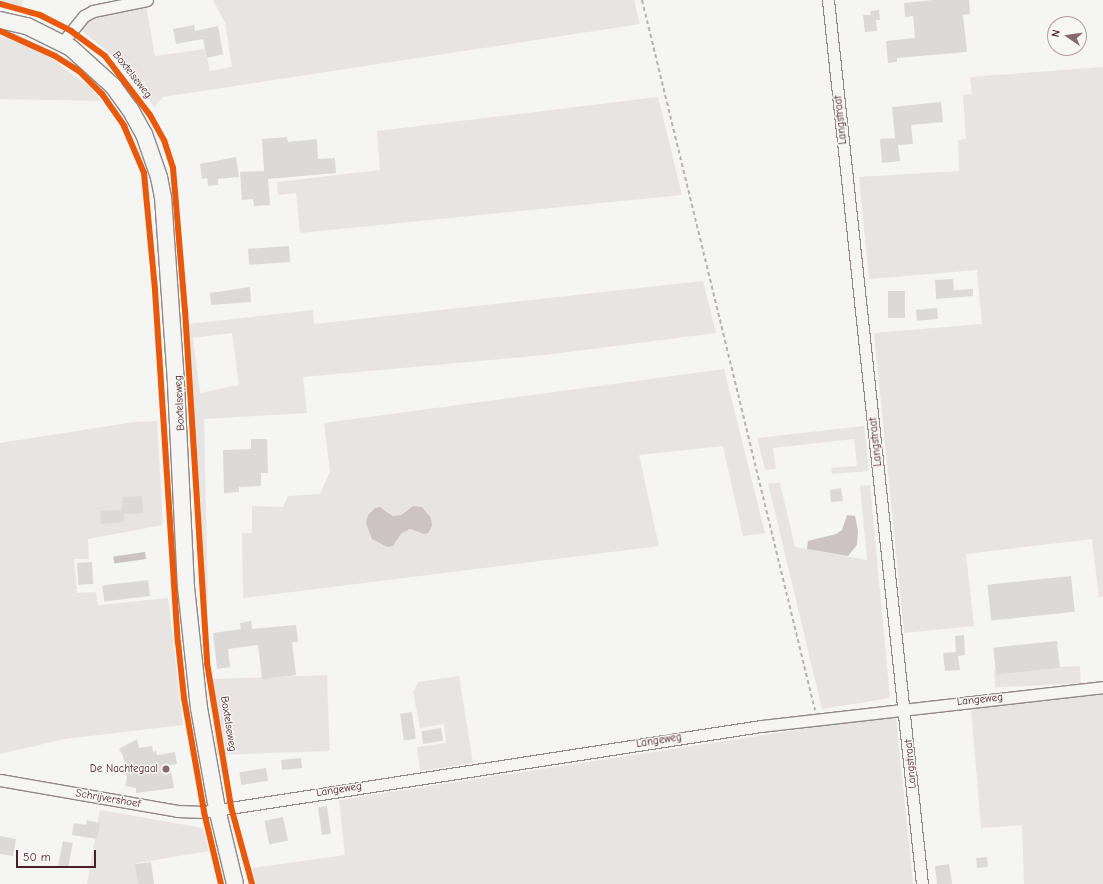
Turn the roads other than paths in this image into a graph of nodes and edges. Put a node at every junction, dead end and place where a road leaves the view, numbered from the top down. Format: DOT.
graph roads {
  1 [pos="147,0"];
  2 [pos="828,0"];
  3 [pos="0,20"];
  4 [pos="62,43"];
  5 [pos="1103,687"];
  6 [pos="906,708"];
  7 [pos="0,780"];
  8 [pos="217,809"];
  9 [pos="235,884"];
  10 [pos="922,884"];
  1 -- 4 [label="street"];
  2 -- 6 [label="street, Langstraat"];
  3 -- 4 [label="main road, Boxtelseweg"];
  4 -- 8 [label="main road, Boxtelseweg"];
  5 -- 6 [label="street, Langeweg"];
  6 -- 8 [label="street, Langeweg"];
  6 -- 10 [label="street, Langstraat"];
  7 -- 8 [label="street, Schrijvershoef"];
  8 -- 9 [label="main road, Boxtelseweg"];
}
